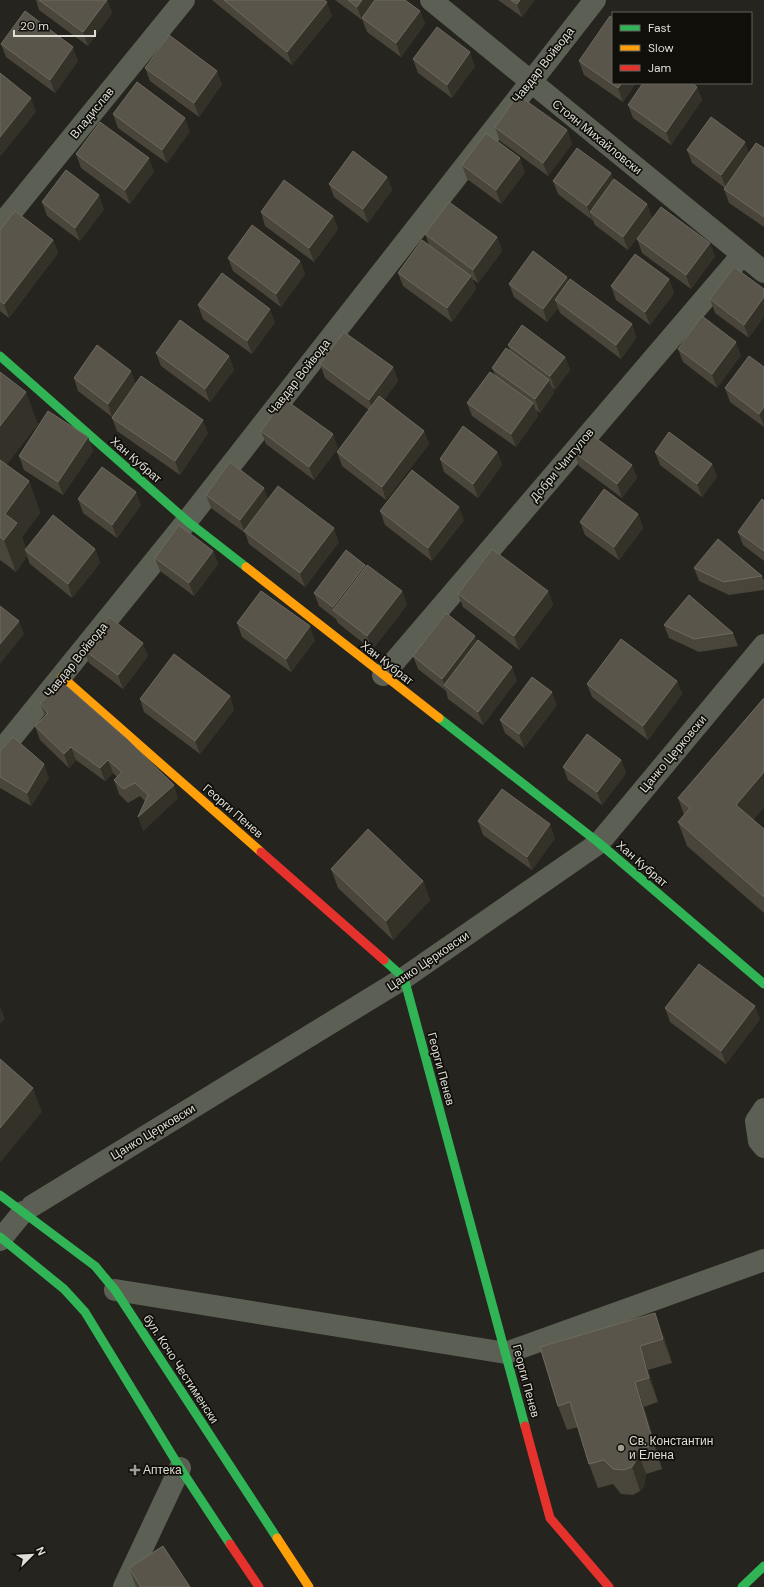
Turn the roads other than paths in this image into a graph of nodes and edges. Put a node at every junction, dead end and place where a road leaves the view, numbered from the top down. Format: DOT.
graph roads {
  1 [pos="184,0"];
  2 [pos="431,0"];
  3 [pos="595,0"];
  4 [pos="530,82"];
  5 [pos="0,226"];
  6 [pos="742,255"];
  7 [pos="764,272"];
  8 [pos="0,356"];
  9 [pos="187,521"];
  10 [pos="764,645"];
  11 [pos="383,675"];
  12 [pos="62,677"];
  13 [pos="0,752"];
  14 [pos="599,843"];
  15 [pos="404,978"];
  16 [pos="764,984"];
  17 [pos="764,1108"];
  18 [pos="764,1147"];
  19 [pos="0,1195"];
  20 [pos="28,1209"];
  21 [pos="0,1238"];
  22 [pos="764,1260"];
  23 [pos="115,1290"];
  24 [pos="506,1352"];
  25 [pos="180,1468"];
  26 [pos="764,1566"];
  27 [pos="124,1587"];
  28 [pos="259,1587"];
  29 [pos="309,1587"];
  30 [pos="609,1587"];
  31 [pos="742,1587"];
  1 -- 5 [label="street, Владислав"];
  2 -- 4 [label="street, Стоян Михайловски"];
  3 -- 4 [label="street, Чавдар Войвода"];
  4 -- 6 [label="street, Стоян Михайловски"];
  4 -- 9 [label="street, Чавдар Войвода"];
  6 -- 7 [label="street, Стоян Михайловски"];
  6 -- 11 [label="street, Добри Чинтулов"];
  8 -- 9 [label="street, Хан Кубрат"];
  9 -- 11 [label="street, Хан Кубрат"];
  9 -- 12 [label="street, Чавдар Войвода"];
  10 -- 14 [label="street, Цанко Церковски"];
  11 -- 14 [label="street, Хан Кубрат"];
  12 -- 13 [label="street, Чавдар Войвода"];
  12 -- 15 [label="street, Георги Пенев"];
  14 -- 15 [label="street, Цанко Церковски"];
  14 -- 16 [label="street, Хан Кубрат"];
  15 -- 20 [label="street, Цанко Церковски"];
  15 -- 24 [label="street, Георги Пенев"];
  17 -- 18 [label="street"];
  19 -- 20 [label="street, бул. Кочо Честименски"];
  20 -- 21 [label="street, Цанко Церковски"];
  20 -- 23 [label="street, бул. Кочо Честименски"];
  21 -- 25 [label="street"];
  22 -- 24 [label="street"];
  23 -- 24 [label="street"];
  23 -- 29 [label="street, бул. Кочо Честименски"];
  24 -- 30 [label="street, Георги Пенев"];
  25 -- 27 [label="street"];
  25 -- 28 [label="street"];
  26 -- 31 [label="street"];
}
